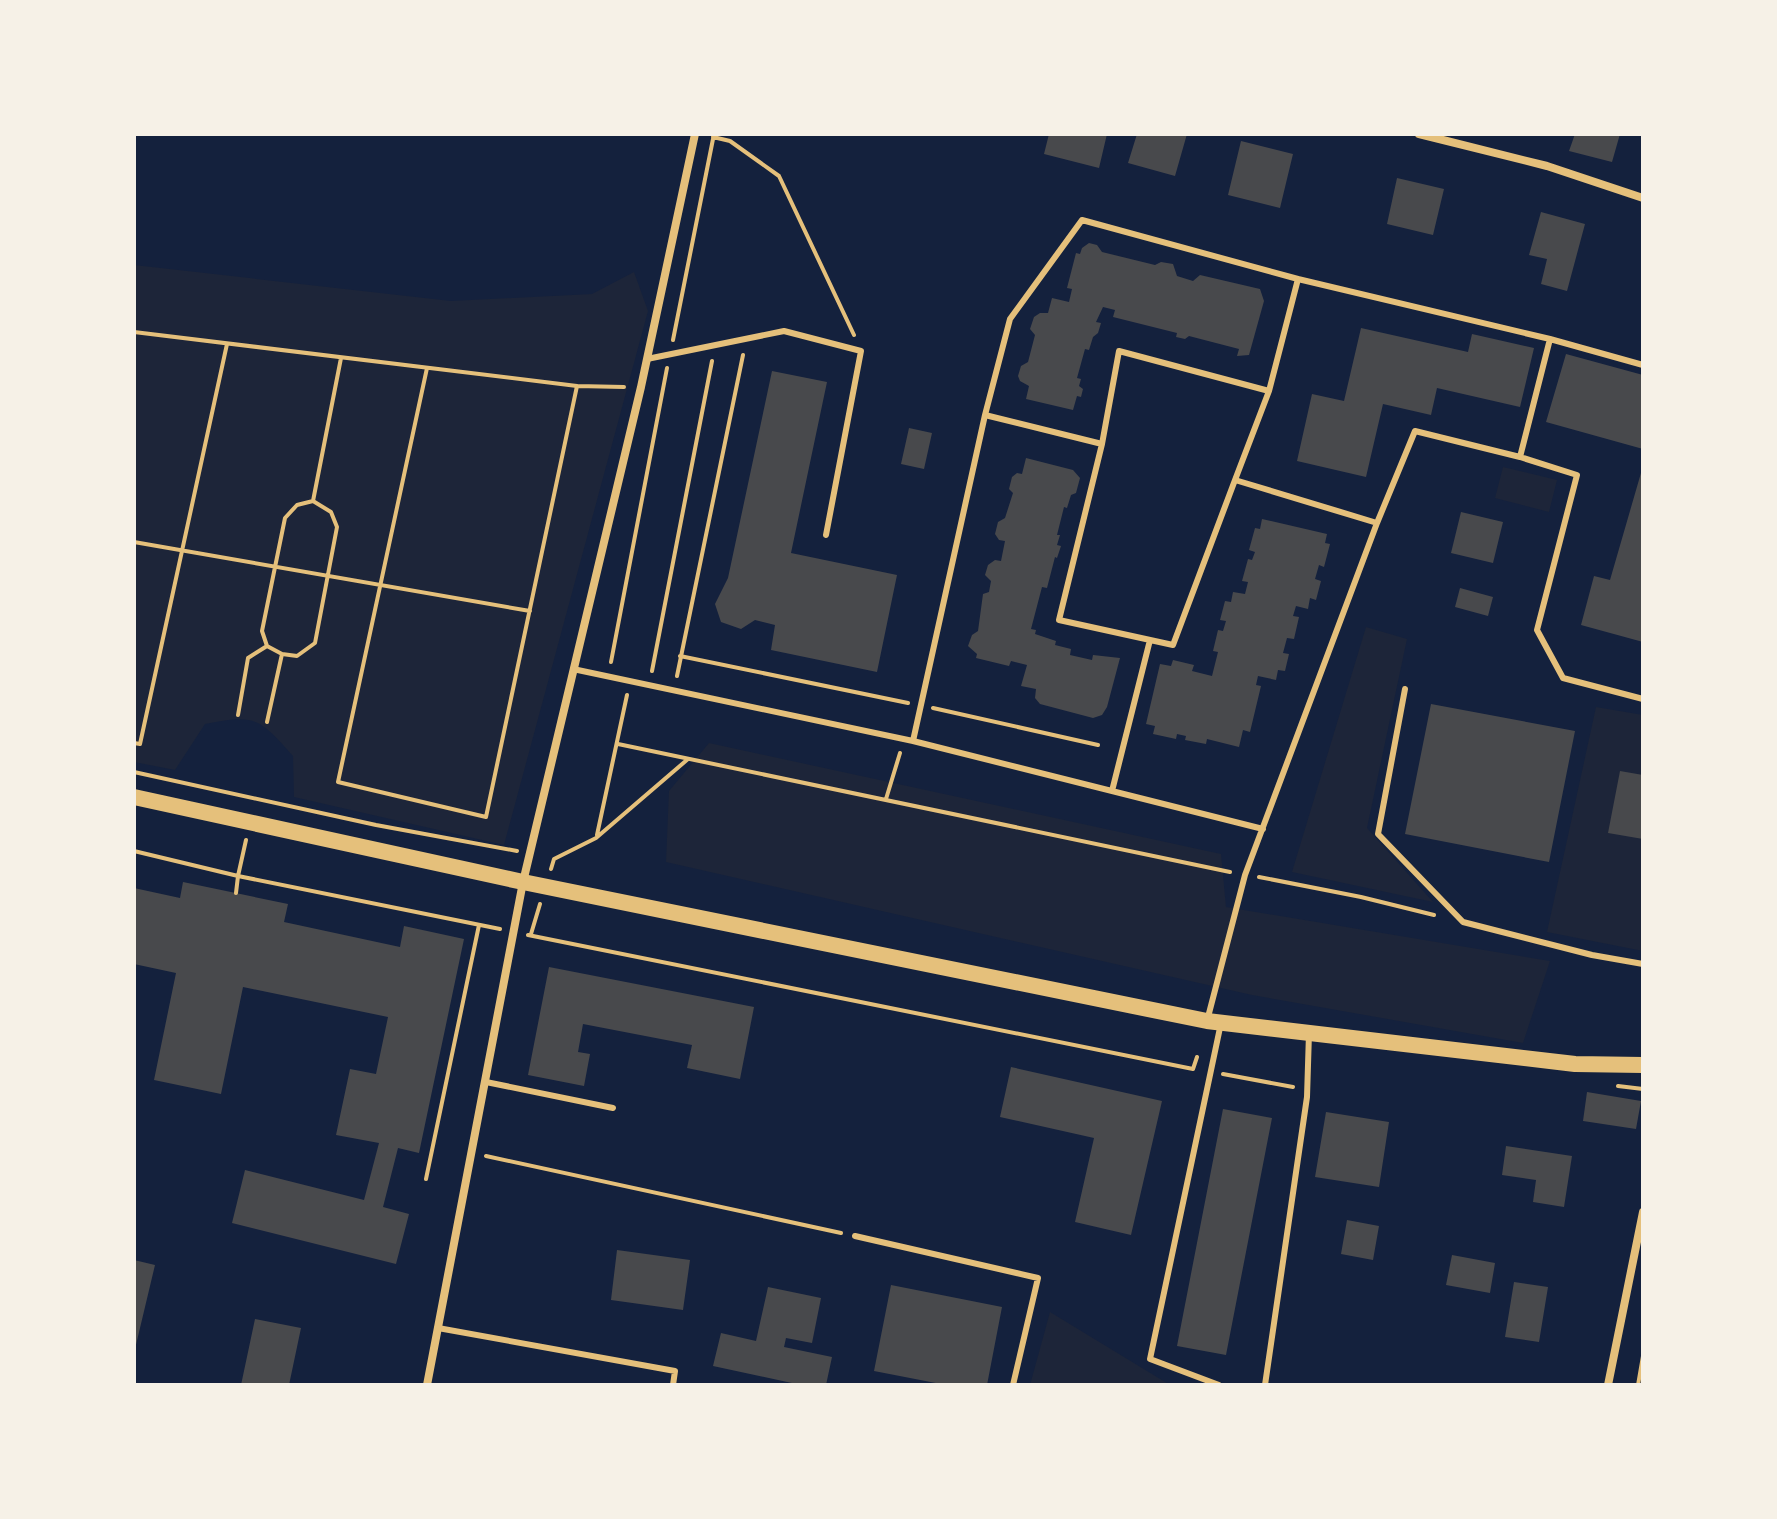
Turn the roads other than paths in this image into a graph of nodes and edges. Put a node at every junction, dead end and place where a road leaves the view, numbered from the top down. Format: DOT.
graph roads {
  1 [pos="695,134"];
  2 [pos="1419,134"];
  3 [pos="1643,198"];
  4 [pos="1298,279"];
  5 [pos="1550,339"];
  6 [pos="647,359"];
  7 [pos="1643,365"];
  8 [pos="1269,391"];
  9 [pos="985,415"];
  10 [pos="1102,444"];
  11 [pos="1520,457"];
  12 [pos="1235,480"];
  13 [pos="1377,523"];
  14 [pos="826,535"];
  15 [pos="1150,640"];
  16 [pos="572,668"];
  17 [pos="1405,689"];
  18 [pos="1643,699"];
  19 [pos="913,741"];
  20 [pos="1112,791"];
  21 [pos="134,797"];
  22 [pos="1263,829"];
  23 [pos="523,882"];
  24 [pos="1643,964"];
  25 [pos="1214,1022"];
  26 [pos="1309,1033"];
  27 [pos="1643,1065"];
  28 [pos="486,1082"];
  29 [pos="613,1108"];
  30 [pos="1643,1212"];
  31 [pos="855,1236"];
  32 [pos="438,1328"];
  33 [pos="427,1385"];
  34 [pos="673,1385"];
  35 [pos="1013,1385"];
  36 [pos="1219,1385"];
  37 [pos="1265,1385"];
  38 [pos="1608,1385"];
  1 -- 6 [label="street"];
  2 -- 3 [label="street"];
  4 -- 5 [label="lane"];
  4 -- 8 [label="lane"];
  4 -- 9 [label="lane"];
  5 -- 7 [label="lane"];
  5 -- 11 [label="lane"];
  6 -- 14 [label="lane"];
  6 -- 16 [label="street"];
  8 -- 10 [label="lane"];
  8 -- 12 [label="lane"];
  9 -- 10 [label="lane"];
  9 -- 19 [label="lane"];
  10 -- 15 [label="lane"];
  11 -- 13 [label="lane"];
  11 -- 18 [label="lane"];
  12 -- 13 [label="lane"];
  12 -- 15 [label="lane"];
  13 -- 22 [label="lane"];
  15 -- 20 [label="lane"];
  16 -- 19 [label="lane"];
  16 -- 23 [label="street"];
  17 -- 24 [label="lane"];
  19 -- 20 [label="lane"];
  20 -- 22 [label="lane"];
  21 -- 23 [label="main road"];
  22 -- 25 [label="lane"];
  23 -- 25 [label="main road"];
  23 -- 28 [label="street"];
  25 -- 26 [label="main road"];
  25 -- 36 [label="lane"];
  26 -- 27 [label="main road"];
  26 -- 37 [label="lane"];
  28 -- 29 [label="lane"];
  28 -- 32 [label="street"];
  30 -- 38 [label="street"];
  31 -- 35 [label="lane"];
  32 -- 33 [label="street"];
  32 -- 34 [label="lane"];
}
